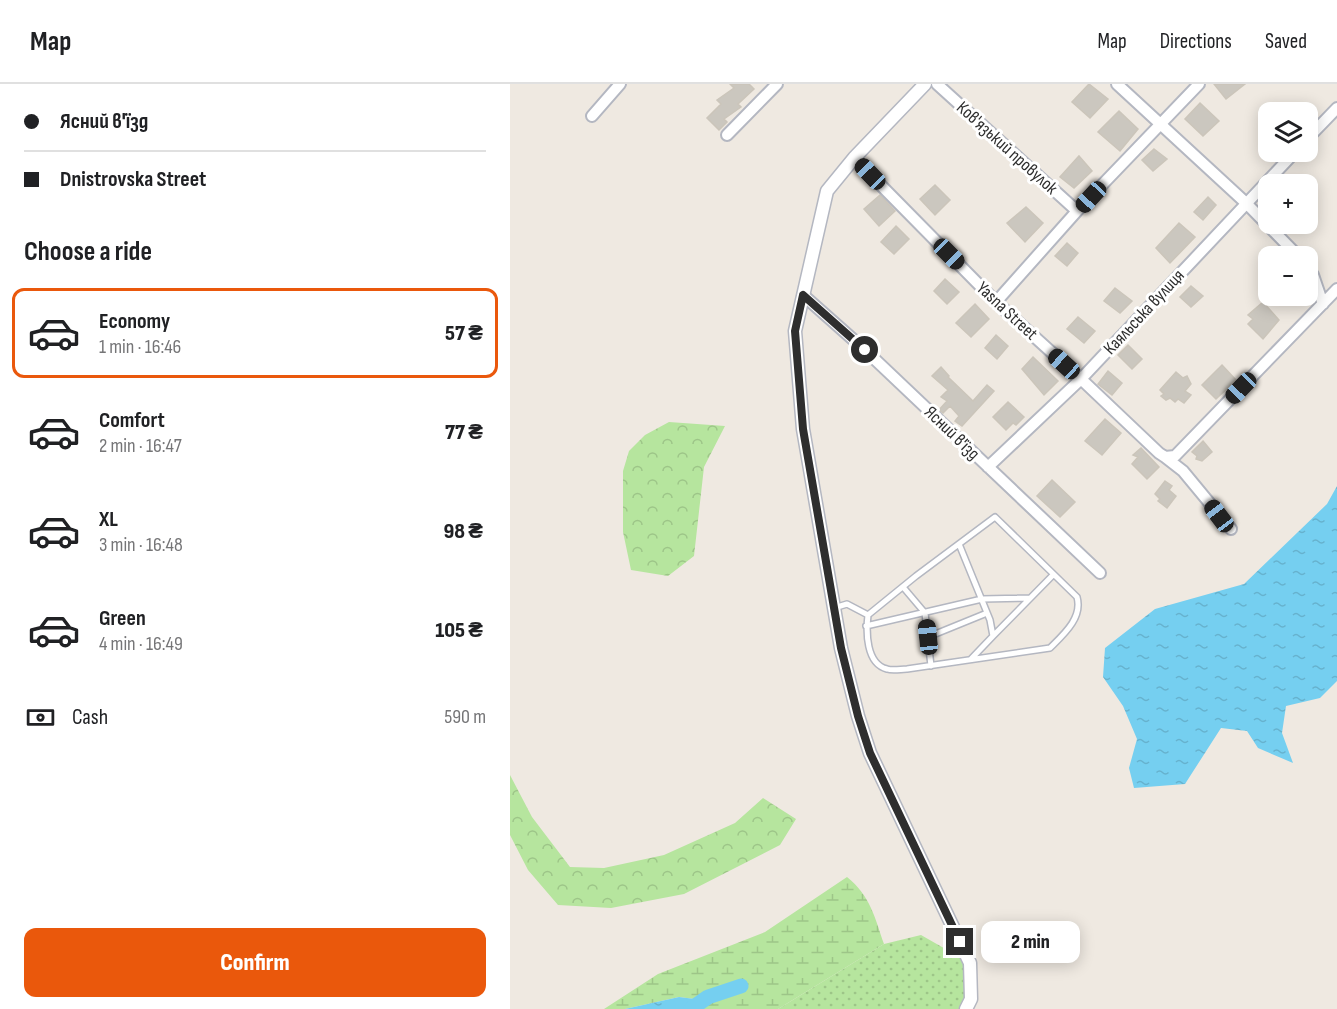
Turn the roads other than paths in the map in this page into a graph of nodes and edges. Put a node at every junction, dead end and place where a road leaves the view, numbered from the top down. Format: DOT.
graph roads {
  1 [pos="620,84"];
  2 [pos="777,84"];
  3 [pos="925,84"];
  4 [pos="937,84"];
  5 [pos="1117,84"];
  6 [pos="1199,84"];
  7 [pos="1337,108"];
  8 [pos="592,116"];
  9 [pos="1160,123"];
  10 [pos="1318,128"];
  11 [pos="727,135"];
  12 [pos="854,158"];
  13 [pos="1285,162"];
  14 [pos="1246,203"];
  15 [pos="1077,211"];
  16 [pos="1288,246"];
  17 [pos="1337,289"];
  18 [pos="1318,290"];
  19 [pos="803,295"];
  20 [pos="996,302"];
  21 [pos="1323,304"];
  22 [pos="1081,379"];
  23 [pos="1170,456"];
  24 [pos="988,467"];
  25 [pos="1231,529"];
  26 [pos="959,544"];
  27 [pos="1100,573"];
  28 [pos="1053,575"];
  29 [pos="903,587"];
  30 [pos="1030,598"];
  31 [pos="982,600"];
  32 [pos="834,608"];
  33 [pos="987,612"];
  34 [pos="925,613"];
  35 [pos="868,615"];
  36 [pos="866,626"];
  37 [pos="993,636"];
  38 [pos="928,637"];
  39 [pos="970,660"];
  40 [pos="931,666"];
  41 [pos="966,1009"];
  1 -- 8 [label="street"];
  2 -- 11 [label="street"];
  3 -- 12 [label="street"];
  4 -- 15 [label="street, Ков'язький провулок"];
  5 -- 9 [label="street"];
  6 -- 9 [label="street"];
  7 -- 10 [label="street"];
  9 -- 14 [label="street"];
  9 -- 15 [label="street"];
  12 -- 19 [label="street"];
  12 -- 20 [label="street, Yasna Street"];
  13 -- 14 [label="street, Каяльська вулиця"];
  14 -- 16 [label="street"];
  14 -- 22 [label="street, Каяльська вулиця"];
  15 -- 20 [label="street"];
  17 -- 21 [label="street"];
  18 -- 21 [label="street"];
  19 -- 24 [label="street, Ясний в'їзд"];
  19 -- 32 [label="street"];
  20 -- 22 [label="street, Yasna Street"];
  21 -- 23 [label="street"];
  22 -- 23 [label="street, Yasna Street"];
  22 -- 24 [label="street, Каяльська вулиця"];
  23 -- 25 [label="street, Yasna Street"];
  24 -- 27 [label="street, Ясний в'їзд"];
  26 -- 28 [label="lane"];
  26 -- 29 [label="lane"];
  26 -- 31 [label="lane"];
  28 -- 30 [label="lane"];
  28 -- 39 [label="lane"];
  29 -- 34 [label="lane"];
  29 -- 35 [label="lane"];
  30 -- 31 [label="lane"];
  30 -- 37 [label="lane"];
  31 -- 33 [label="lane"];
  31 -- 34 [label="lane"];
  32 -- 35 [label="lane"];
  32 -- 41 [label="street"];
  33 -- 37 [label="lane"];
  33 -- 38 [label="lane"];
  34 -- 36 [label="lane"];
  34 -- 38 [label="lane"];
  35 -- 36 [label="lane"];
  36 -- 40 [label="lane"];
  37 -- 39 [label="lane"];
  38 -- 40 [label="lane"];
  39 -- 40 [label="lane"];
}
